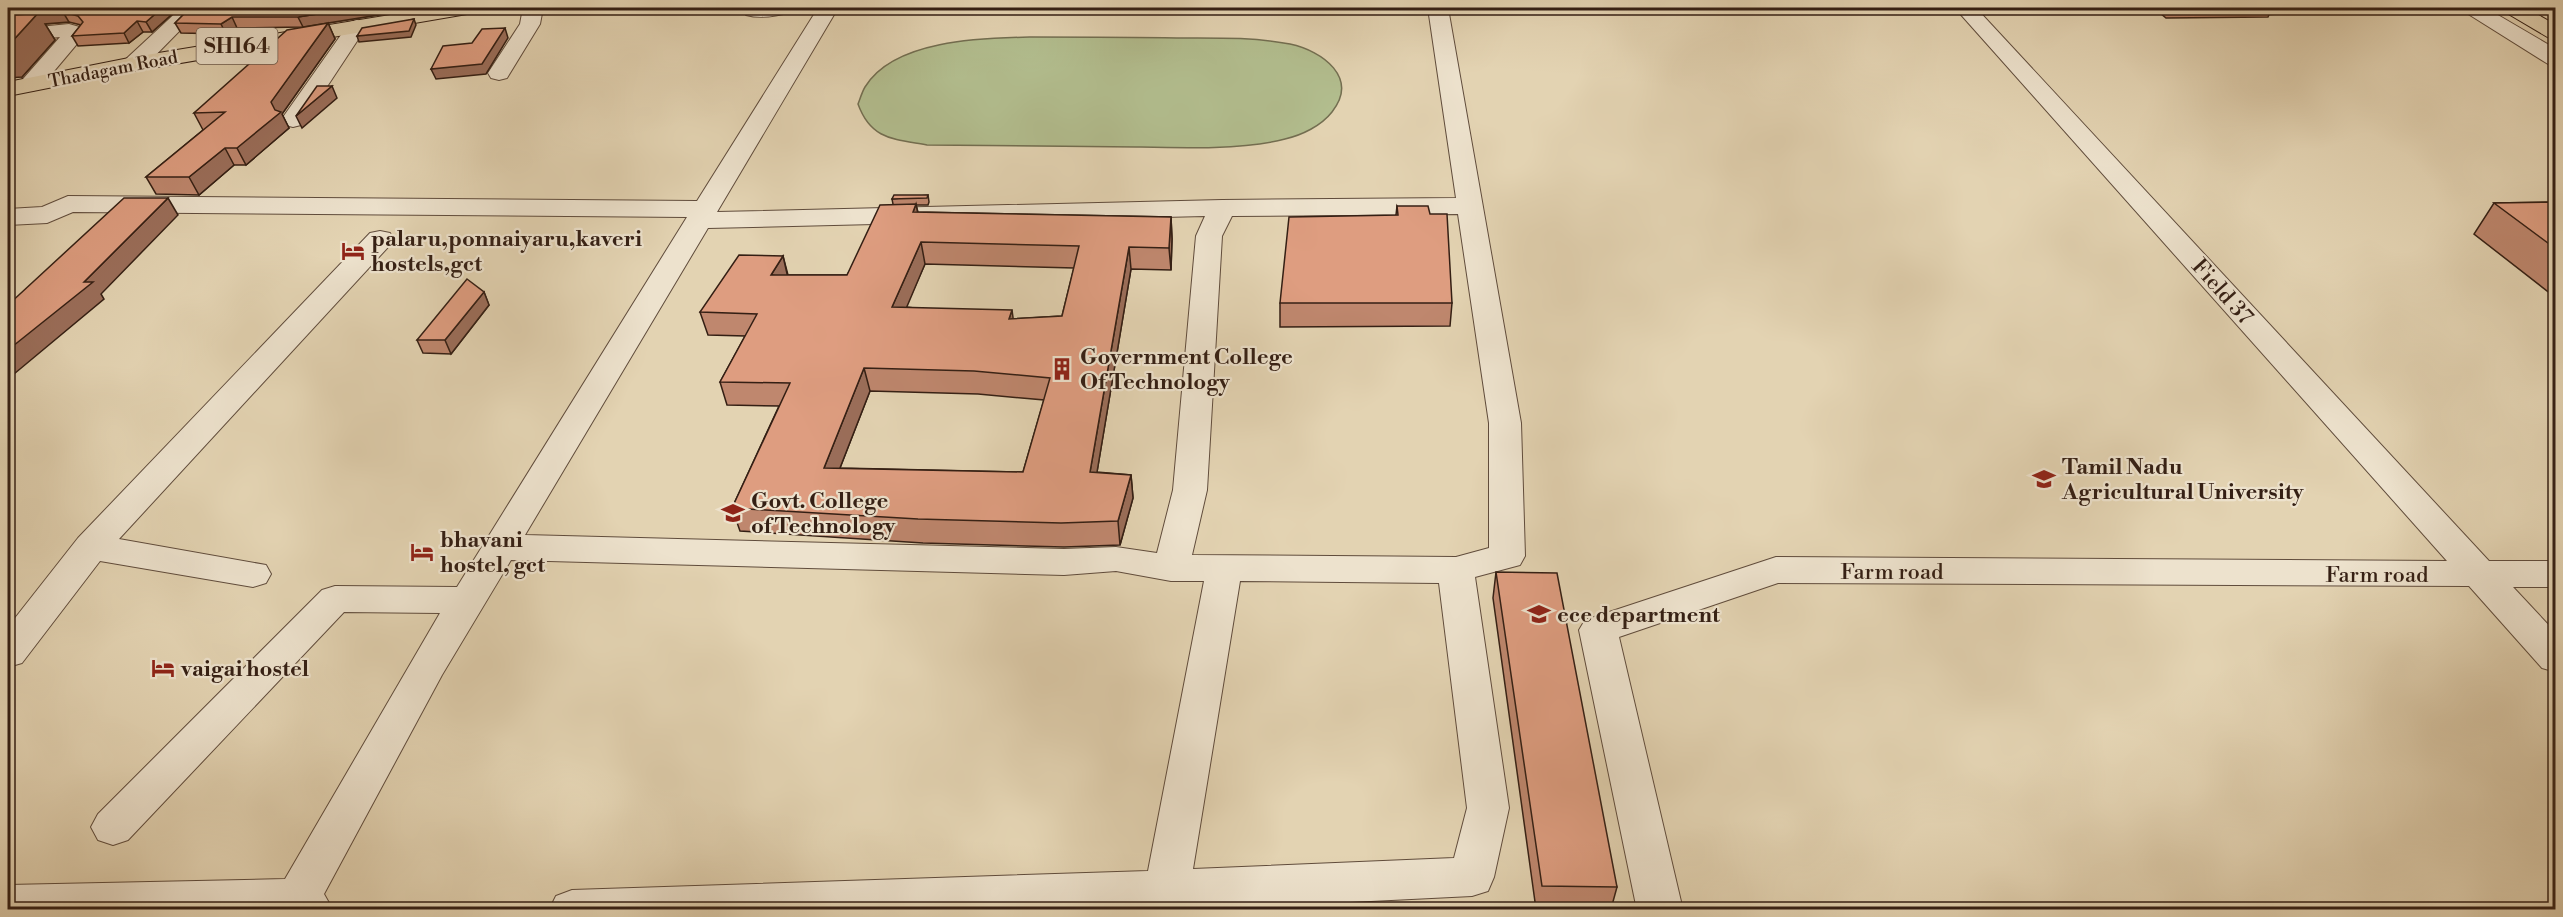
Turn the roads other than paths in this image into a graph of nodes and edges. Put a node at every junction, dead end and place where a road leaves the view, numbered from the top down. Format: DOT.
graph roads {
  1 [pos="192,8"];
  2 [pos="467,8"];
  3 [pos="533,8"];
  4 [pos="784,8"];
  5 [pos="828,8"];
  6 [pos="1438,8"];
  7 [pos="1965,8"];
  8 [pos="2262,8"];
  9 [pos="2279,8"];
  10 [pos="2472,8"];
  11 [pos="2512,8"];
  12 [pos="2533,8"];
  13 [pos="753,11"];
  14 [pos="2556,21"];
  15 [pos="357,26"];
  16 [pos="2556,34"];
  17 [pos="8,36"];
  18 [pos="2556,59"];
  19 [pos="134,64"];
  20 [pos="499,73"];
  21 [pos="31,84"];
  22 [pos="8,89"];
  23 [pos="293,120"];
  24 [pos="1470,206"];
  25 [pos="1222,208"];
  26 [pos="701,214"];
  27 [pos="8,217"];
  28 [pos="380,239"];
  29 [pos="91,547"];
  30 [pos="500,547"];
  31 [pos="1171,568"];
  32 [pos="1224,568"];
  33 [pos="1456,570"];
  34 [pos="253,574"];
  35 [pos="2481,574"];
  36 [pos="2556,574"];
  37 [pos="467,600"];
  38 [pos="8,653"];
  39 [pos="2556,658"];
  40 [pos="113,827"];
  41 [pos="1166,900"];
  42 [pos="304,904"];
  43 [pos="8,905"];
  44 [pos="572,909"];
  45 [pos="1660,909"];
  1 -- 19 [label="street"];
  2 -- 15 [label="main road, Thadagam Road / SH164"];
  3 -- 20 [label="street"];
  4 -- 13 [label="street"];
  5 -- 26 [label="street"];
  6 -- 24 [label="street"];
  7 -- 35 [label="street, Field 37"];
  8 -- 9 [label="street"];
  10 -- 18 [label="street"];
  11 -- 16 [label="main road"];
  12 -- 14 [label="main road"];
  15 -- 19 [label="main road, Thadagam Road / SH164"];
  15 -- 23 [label="street"];
  17 -- 21 [label="street"];
  19 -- 21 [label="main road, Thadagam Road / SH164"];
  21 -- 22 [label="main road, Thadagam Road / SH164"];
  24 -- 25 [label="street"];
  24 -- 33 [label="street"];
  25 -- 26 [label="street"];
  25 -- 31 [label="street"];
  26 -- 27 [label="street"];
  26 -- 30 [label="street"];
  28 -- 29 [label="street"];
  29 -- 34 [label="street"];
  29 -- 38 [label="street"];
  30 -- 31 [label="street"];
  30 -- 37 [label="street"];
  31 -- 32 [label="street"];
  32 -- 33 [label="street"];
  32 -- 41 [label="street"];
  33 -- 41 [label="street"];
  35 -- 36 [label="street, Farm road"];
  35 -- 39 [label="street"];
  35 -- 45 [label="street, Farm road"];
  37 -- 40 [label="street"];
  37 -- 42 [label="street"];
  41 -- 44 [label="street"];
  42 -- 43 [label="street"];
}
